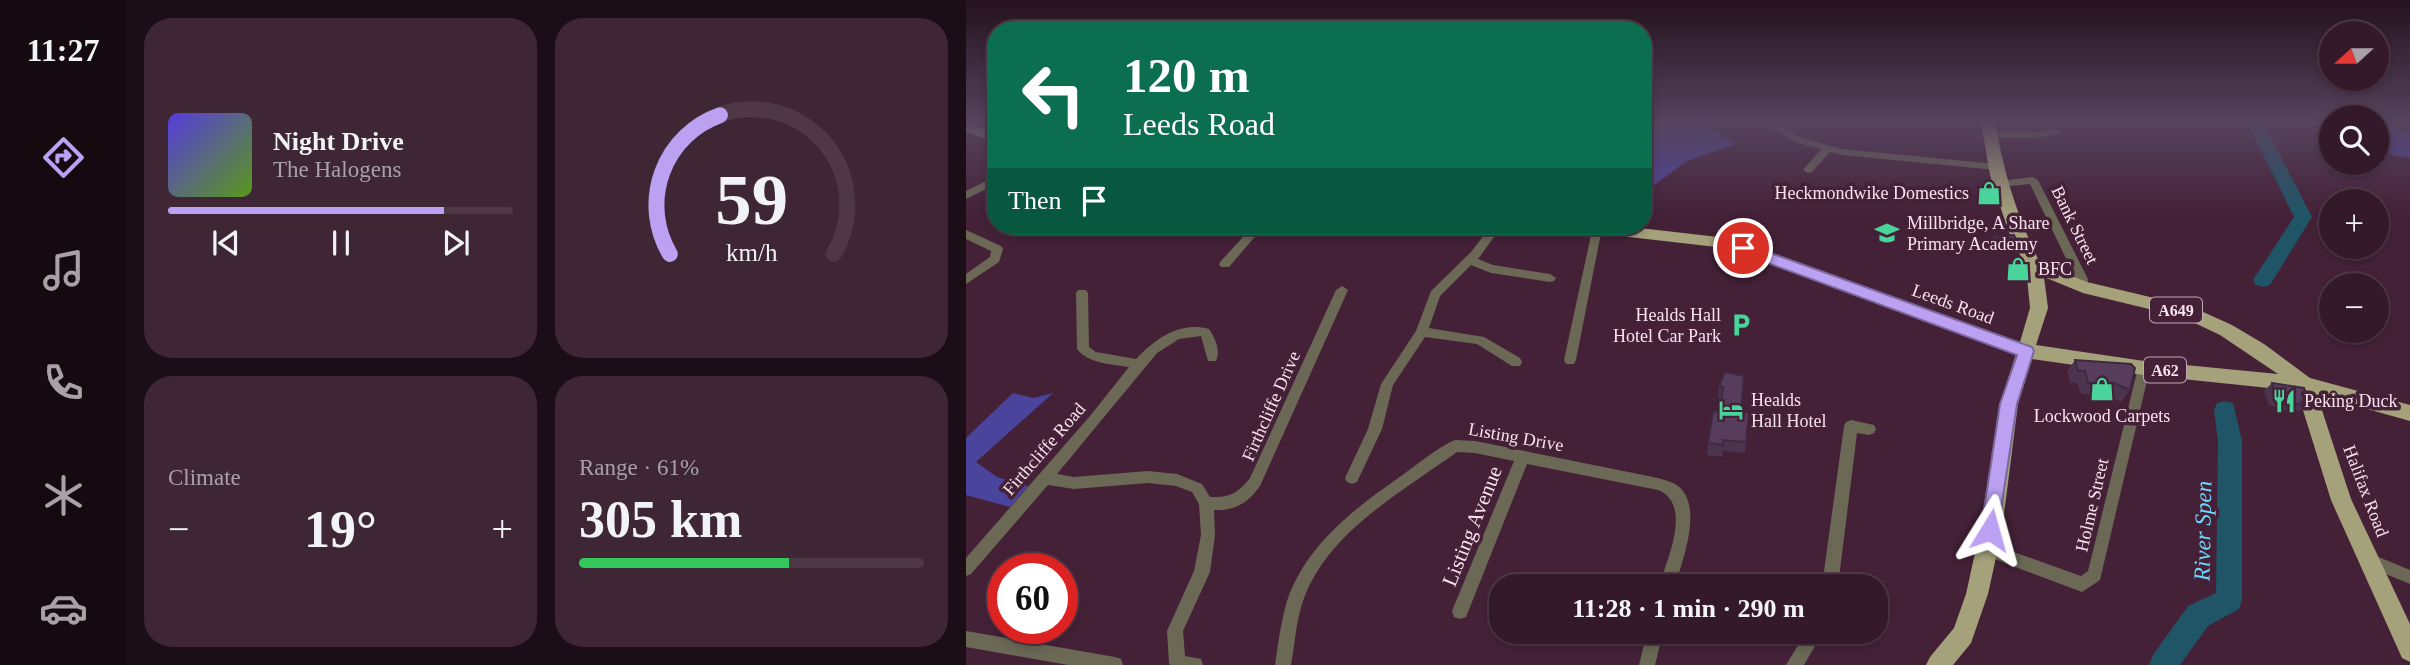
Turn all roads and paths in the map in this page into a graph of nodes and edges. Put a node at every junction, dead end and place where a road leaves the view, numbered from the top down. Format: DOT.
graph roads {
  1 [pos="1823,153"];
  2 [pos="1865,153"];
  3 [pos="1994,153"];
  4 [pos="1996,167"];
  5 [pos="1808,170"];
  6 [pos="987,184"];
  7 [pos="1999,184"];
  8 [pos="966,196"];
  9 [pos="966,234"];
  10 [pos="1652,234"];
  11 [pos="1251,235"];
  12 [pos="1490,235"];
  13 [pos="1596,235"];
  14 [pos="1469,260"];
  15 [pos="1225,264"];
  16 [pos="2034,267"];
  17 [pos="1550,278"];
  18 [pos="966,280"];
  19 [pos="2083,287"];
  20 [pos="1342,290"];
  21 [pos="1082,293"];
  22 [pos="1422,332"];
  23 [pos="2026,351"];
  24 [pos="1212,358"];
  25 [pos="1570,360"];
  26 [pos="1516,362"];
  27 [pos="1139,364"];
  28 [pos="2144,368"];
  29 [pos="2304,384"];
  30 [pos="2410,413"];
  31 [pos="1869,429"];
  32 [pos="1523,457"];
  33 [pos="1044,478"];
  34 [pos="1352,478"];
  35 [pos="1206,503"];
  36 [pos="1986,549"];
  37 [pos="2369,560"];
  38 [pos="970,561"];
  39 [pos="1670,574"];
  40 [pos="1832,574"];
  41 [pos="2410,576"];
  42 [pos="1460,611"];
  43 [pos="966,639"];
  44 [pos="1652,644"];
  45 [pos="1807,644"];
  46 [pos="2410,650"];
  47 [pos="1115,665"];
  48 [pos="1195,665"];
  49 [pos="1283,665"];
  50 [pos="1647,665"];
  51 [pos="1794,665"];
  52 [pos="1938,665"];
  1 -- 5 [label="street"];
  2 -- 4 [label="street"];
  3 -- 4 [label="main road"];
  4 -- 7 [label="main road"];
  6 -- 8 [label="street"];
  7 -- 16 [label="main road"];
  7 -- 19 [label="street, Bank Street"];
  9 -- 18 [label="street"];
  10 -- 23 [label="main road, Leeds Road / A62"];
  11 -- 15 [label="street"];
  12 -- 14 [label="street"];
  13 -- 25 [label="street"];
  14 -- 17 [label="street"];
  14 -- 22 [label="street"];
  16 -- 19 [label="main road, A649"];
  16 -- 23 [label="main road"];
  19 -- 29 [label="main road, A649"];
  20 -- 35 [label="street, Firthcliffe Drive"];
  21 -- 27 [label="street"];
  22 -- 26 [label="street"];
  22 -- 34 [label="street"];
  23 -- 28 [label="main road, Leeds Road / A62"];
  23 -- 36 [label="main road"];
  24 -- 27 [label="street, Firthcliffe Road"];
  27 -- 33 [label="street, Firthcliffe Road"];
  28 -- 29 [label="main road, Leeds Road / A62"];
  28 -- 36 [label="street, Holme Street"];
  29 -- 30 [label="main road, A62"];
  29 -- 37 [label="main road, Halifax Road"];
  31 -- 40 [label="street"];
  32 -- 39 [label="street, Listing Drive"];
  32 -- 42 [label="street, Listing Avenue"];
  32 -- 49 [label="street, Listing Drive"];
  33 -- 35 [label="street"];
  33 -- 38 [label="street, Firthcliffe Road"];
  35 -- 48 [label="street"];
  36 -- 52 [label="main road"];
  37 -- 41 [label="street"];
  37 -- 46 [label="main road, Halifax Road"];
  43 -- 47 [label="street"];
  44 -- 50 [label="street"];
  45 -- 51 [label="street"];
}
